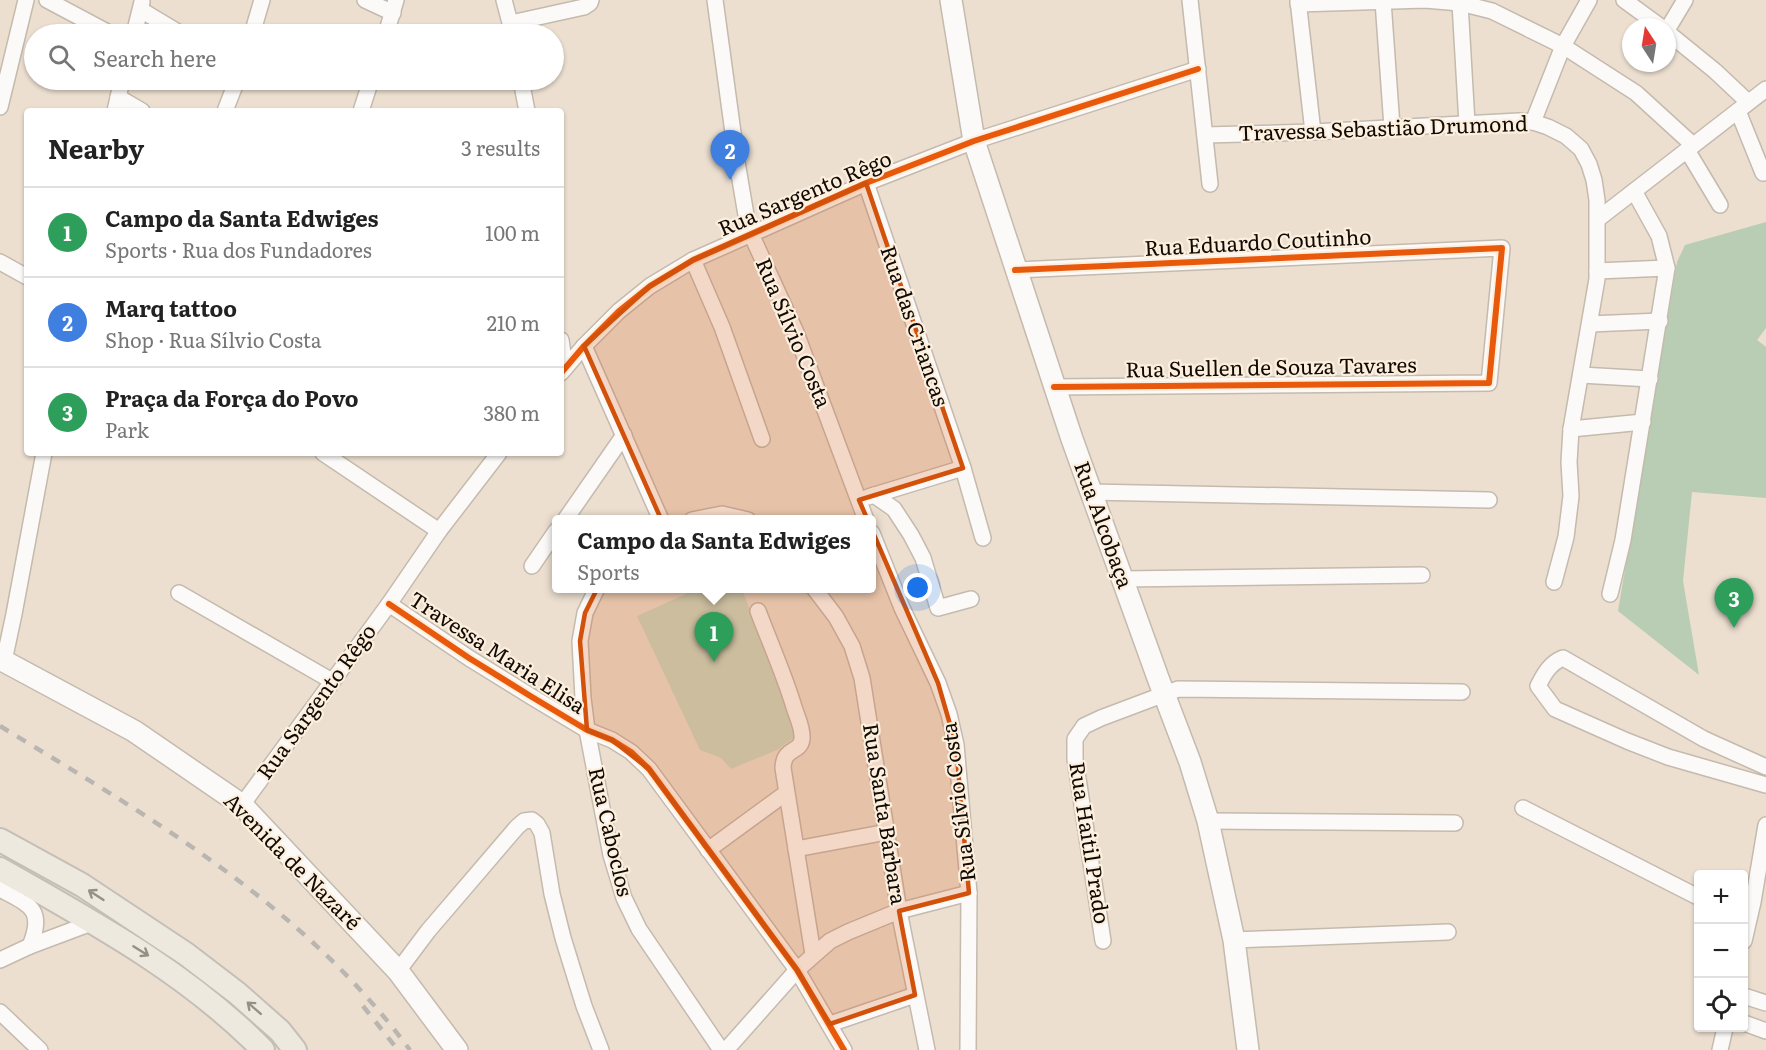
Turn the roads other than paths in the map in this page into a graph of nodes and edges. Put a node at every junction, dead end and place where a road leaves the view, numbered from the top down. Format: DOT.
graph roads {
  1 [pos="26,0"];
  2 [pos="47,0"];
  3 [pos="262,0"];
  4 [pos="365,0"];
  5 [pos="504,0"];
  6 [pos="591,0"];
  7 [pos="715,0"];
  8 [pos="951,0"];
  9 [pos="1190,0"];
  10 [pos="1588,0"];
  11 [pos="1624,0"];
  12 [pos="1685,0"];
  13 [pos="1383,1"];
  14 [pos="1298,2"];
  15 [pos="1460,3"];
  16 [pos="142,5"];
  17 [pos="395,7"];
  18 [pos="1649,18"];
  19 [pos="1675,18"];
  20 [pos="92,24"];
  21 [pos="137,24"];
  22 [pos="168,24"];
  23 [pos="255,24"];
  24 [pos="389,24"];
  25 [pos="511,24"];
  26 [pos="528,24"];
  27 [pos="1676,38"];
  28 [pos="1563,46"];
  29 [pos="1198,69"];
  30 [pos="233,90"];
  31 [pos="368,90"];
  32 [pos="523,90"];
  33 [pos="1766,90"];
  34 [pos="116,104"];
  35 [pos="1743,106"];
  36 [pos="0,107"];
  37 [pos="131,108"];
  38 [pos="226,108"];
  39 [pos="362,108"];
  40 [pos="526,108"];
  41 [pos="1533,122"];
  42 [pos="1467,124"];
  43 [pos="1392,127"];
  44 [pos="1313,132"];
  45 [pos="1205,135"];
  46 [pos="974,141"];
  47 [pos="1690,147"];
  48 [pos="1763,173"];
  49 [pos="866,183"];
  50 [pos="1210,184"];
  51 [pos="1635,191"];
  52 [pos="1720,205"];
  53 [pos="1598,219"];
  54 [pos="751,234"];
  55 [pos="693,260"];
  56 [pos="0,262"];
  57 [pos="1667,268"];
  58 [pos="1015,270"];
  59 [pos="1597,271"];
  60 [pos="24,275"];
  61 [pos="1660,321"];
  62 [pos="1590,324"];
  63 [pos="584,346"];
  64 [pos="564,369"];
  65 [pos="1581,375"];
  66 [pos="1650,380"];
  67 [pos="1489,383"];
  68 [pos="1054,387"];
  69 [pos="1643,422"];
  70 [pos="1571,429"];
  71 [pos="624,435"];
  72 [pos="762,439"];
  73 [pos="43,456"];
  74 [pos="327,456"];
  75 [pos="497,456"];
  76 [pos="963,468"];
  77 [pos="1090,492"];
  78 [pos="874,495"];
  79 [pos="859,500"];
  80 [pos="1489,500"];
  81 [pos="568,515"];
  82 [pos="659,515"];
  83 [pos="865,515"];
  84 [pos="439,531"];
  85 [pos="552,537"];
  86 [pos="983,538"];
  87 [pos="876,543"];
  88 [pos="532,566"];
  89 [pos="1422,575"];
  90 [pos="1122,579"];
  91 [pos="1554,582"];
  92 [pos="179,593"];
  93 [pos="595,593"];
  94 [pos="818,593"];
  95 [pos="1610,594"];
  96 [pos="971,599"];
  97 [pos="389,604"];
  98 [pos="758,610"];
  99 [pos="2,660"];
  100 [pos="332,681"];
  101 [pos="1462,692"];
  102 [pos="1164,694"];
  103 [pos="587,730"];
  104 [pos="1766,767"];
  105 [pos="1766,785"];
  106 [pos="786,793"];
  107 [pos="242,805"];
  108 [pos="1523,808"];
  109 [pos="1208,821"];
  110 [pos="1455,824"];
  111 [pos="887,832"];
  112 [pos="1765,835"];
  113 [pos="0,840"];
  114 [pos="796,849"];
  115 [pos="708,850"];
  116 [pos="0,869"];
  117 [pos="0,889"];
  118 [pos="969,893"];
  119 [pos="1694,895"];
  120 [pos="1759,904"];
  121 [pos="899,911"];
  122 [pos="1748,918"];
  123 [pos="94,922"];
  124 [pos="1448,932"];
  125 [pos="1233,940"];
  126 [pos="1103,941"];
  127 [pos="30,946"];
  128 [pos="813,954"];
  129 [pos="0,960"];
  130 [pos="797,970"];
  131 [pos="398,971"];
  132 [pos="915,995"];
  133 [pos="1748,998"];
  134 [pos="1766,1003"];
  135 [pos="0,1012"];
  136 [pos="830,1024"];
  137 [pos="1748,1025"];
  138 [pos="1766,1031"];
  139 [pos="1724,1032"];
  140 [pos="40,1050"];
  141 [pos="263,1050"];
  142 [pos="295,1050"];
  143 [pos="457,1050"];
  144 [pos="601,1050"];
  145 [pos="721,1050"];
  146 [pos="726,1050"];
  147 [pos="844,1050"];
  148 [pos="927,1050"];
  149 [pos="968,1050"];
  150 [pos="1248,1050"];
  151 [pos="1720,1050"];
  1 -- 36 [label="street"];
  2 -- 20 [label="street"];
  3 -- 23 [label="street"];
  4 -- 17 [label="street"];
  5 -- 25 [label="street"];
  6 -- 26 [label="street"];
  7 -- 54 [label="street, Rua Sílvio Costa"];
  8 -- 46 [label="main road, Rua Alcobaça"];
  9 -- 29 [label="street"];
  10 -- 28 [label="street"];
  11 -- 18 [label="street"];
  12 -- 19 [label="street"];
  13 -- 14 [label="street"];
  13 -- 15 [label="street"];
  13 -- 43 [label="street"];
  14 -- 44 [label="street"];
  15 -- 28 [label="street"];
  15 -- 42 [label="street"];
  16 -- 21 [label="street"];
  16 -- 22 [label="street"];
  17 -- 24 [label="street"];
  27 -- 35 [label="street"];
  28 -- 41 [label="street"];
  28 -- 47 [label="street"];
  29 -- 45 [label="street"];
  29 -- 46 [label="street, Rua Sargento Rêgo"];
  30 -- 38 [label="street"];
  31 -- 39 [label="street"];
  32 -- 40 [label="street"];
  33 -- 35 [label="street"];
  34 -- 37 [label="street"];
  35 -- 47 [label="street"];
  35 -- 48 [label="street"];
  41 -- 42 [label="street, Travessa Sebastião Drumond"];
  41 -- 53 [label="street, Travessa Sebastião Drumond"];
  42 -- 43 [label="street, Travessa Sebastião Drumond"];
  43 -- 44 [label="street, Travessa Sebastião Drumond"];
  44 -- 45 [label="street, Travessa Sebastião Drumond"];
  45 -- 50 [label="street"];
  46 -- 49 [label="street, Rua Sargento Rêgo"];
  46 -- 58 [label="main road, Rua Alcobaça"];
  47 -- 51 [label="street"];
  47 -- 52 [label="street"];
  49 -- 54 [label="street, Rua Sargento Rêgo"];
  49 -- 76 [label="street, Rua das Criancas"];
  51 -- 53 [label="street"];
  51 -- 57 [label="street"];
  53 -- 59 [label="street, Travessa Sebastião Drumond"];
  54 -- 55 [label="street, Rua Sargento Rêgo"];
  54 -- 79 [label="street, Rua Sílvio Costa"];
  55 -- 63 [label="street, Rua Sargento Rêgo"];
  55 -- 72 [label="street"];
  56 -- 60 [label="street"];
  57 -- 59 [label="street"];
  57 -- 61 [label="street"];
  58 -- 67 [label="street, Rua Eduardo Coutinho"];
  58 -- 68 [label="main road, Rua Alcobaça"];
  59 -- 62 [label="street, Travessa Sebastião Drumond"];
  61 -- 62 [label="street"];
  61 -- 66 [label="street"];
  62 -- 65 [label="street, Travessa Sebastião Drumond"];
  63 -- 64 [label="street, Rua Sargento Rêgo"];
  63 -- 71 [label="street"];
  65 -- 66 [label="street"];
  65 -- 70 [label="street, Travessa Sebastião Drumond"];
  66 -- 69 [label="street"];
  67 -- 68 [label="street, Rua Suellen de Souza Tavares"];
  68 -- 77 [label="main road, Rua Alcobaça"];
  69 -- 70 [label="street"];
  69 -- 95 [label="street"];
  70 -- 91 [label="street, Travessa Sebastião Drumond"];
  71 -- 81 [label="street"];
  71 -- 82 [label="street"];
  73 -- 99 [label="street"];
  74 -- 84 [label="street"];
  75 -- 84 [label="street, Rua Sargento Rêgo"];
  76 -- 78 [label="street"];
  76 -- 86 [label="street, Rua das Criancas"];
  77 -- 80 [label="street"];
  77 -- 90 [label="main road, Rua Alcobaça"];
  78 -- 79 [label="street"];
  78 -- 96 [label="street"];
  79 -- 83 [label="street, Rua Sílvio Costa"];
  84 -- 97 [label="street, Rua Sargento Rêgo"];
  85 -- 88 [label="street"];
  87 -- 118 [label="street, Rua Sílvio Costa"];
  89 -- 90 [label="street"];
  90 -- 102 [label="main road, Rua Alcobaça"];
  92 -- 100 [label="street"];
  93 -- 103 [label="street"];
  94 -- 111 [label="street, Rua Santa Bárbara"];
  97 -- 100 [label="street, Rua Sargento Rêgo"];
  97 -- 103 [label="street, Travessa Maria Elisa"];
  98 -- 106 [label="street"];
  99 -- 107 [label="main road, Avenida de Nazaré"];
  100 -- 107 [label="street, Rua Sargento Rêgo"];
  101 -- 102 [label="street, Rua Haitil Prado"];
  102 -- 109 [label="main road, Rua Alcobaça"];
  102 -- 126 [label="street, Rua Haitil Prado"];
  103 -- 115 [label="street, Travessa Maria Elisa"];
  103 -- 145 [label="street, Rua Caboclos"];
  104 -- 105 [label="street"];
  106 -- 114 [label="street"];
  106 -- 115 [label="street"];
  107 -- 131 [label="main road, Avenida de Nazaré"];
  108 -- 119 [label="street"];
  109 -- 110 [label="street"];
  109 -- 125 [label="main road, Rua Alcobaça"];
  111 -- 114 [label="street"];
  111 -- 121 [label="street, Rua Santa Bárbara"];
  112 -- 120 [label="street"];
  142 -- 113 [label="main road, one-way"];
  114 -- 128 [label="street"];
  115 -- 130 [label="street, Travessa Maria Elisa"];
  116 -- 123 [label="main road"];
  117 -- 127 [label="street"];
  118 -- 121 [label="street"];
  118 -- 149 [label="street, Rua Sílvio Costa"];
  120 -- 122 [label="street"];
  121 -- 128 [label="street"];
  121 -- 132 [label="street, Rua Santa Bárbara"];
  123 -- 127 [label="street"];
  123 -- 141 [label="main road, one-way"];
  124 -- 125 [label="street"];
  125 -- 150 [label="main road, Rua Alcobaça"];
  127 -- 129 [label="street"];
  128 -- 130 [label="street"];
  130 -- 136 [label="street, Travessa Maria Elisa"];
  130 -- 146 [label="street"];
  131 -- 143 [label="main road, Avenida de Nazaré"];
  131 -- 144 [label="street"];
  132 -- 136 [label="street"];
  132 -- 148 [label="street, Rua Santa Bárbara"];
  133 -- 134 [label="street"];
  135 -- 140 [label="street"];
  136 -- 147 [label="street, Travessa Maria Elisa"];
  137 -- 138 [label="street"];
  139 -- 151 [label="street"];
}
